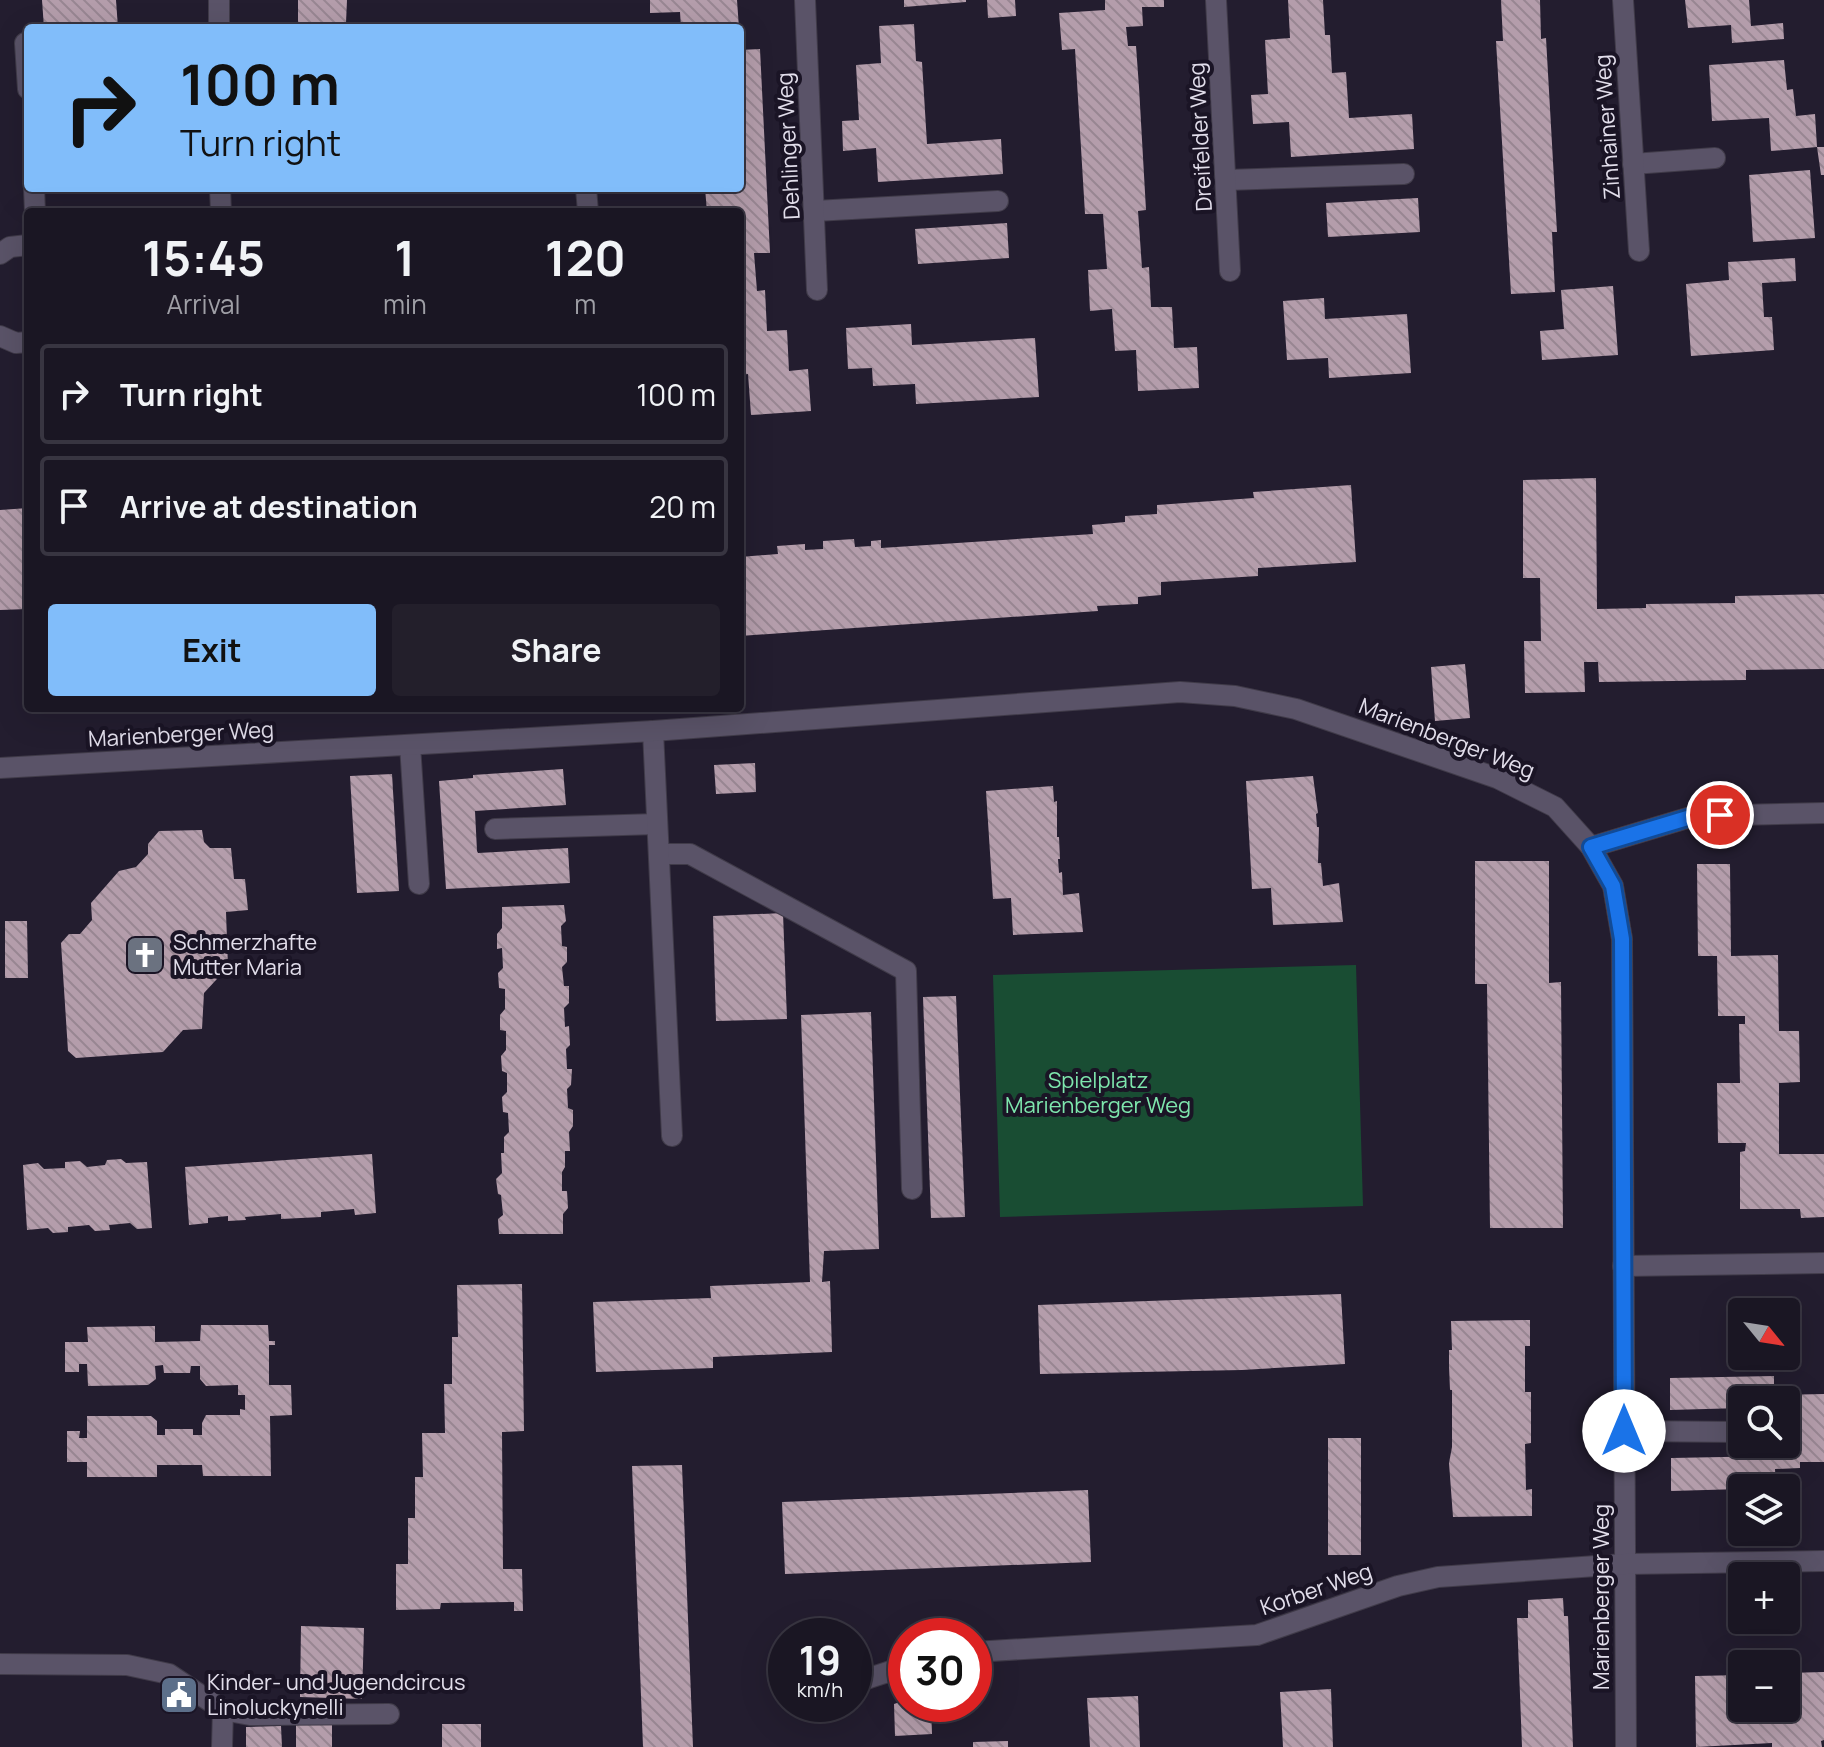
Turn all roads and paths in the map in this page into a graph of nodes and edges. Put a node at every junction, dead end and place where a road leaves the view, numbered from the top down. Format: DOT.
graph roads {
  1 [pos="219,0"];
  2 [pos="805,0"];
  3 [pos="1216,0"];
  4 [pos="1623,0"];
  5 [pos="219,24"];
  6 [pos="1715,158"];
  7 [pos="1633,164"];
  8 [pos="1404,174"];
  9 [pos="1227,180"];
  10 [pos="998,201"];
  11 [pos="815,211"];
  12 [pos="24,245"];
  13 [pos="1639,251"];
  14 [pos="0,254"];
  15 [pos="1230,271"];
  16 [pos="817,290"];
  17 [pos="0,336"];
  18 [pos="24,342"];
  19 [pos="653,731"];
  20 [pos="410,745"];
  21 [pos="0,768"];
  22 [pos="1824,813"];
  23 [pos="657,824"];
  24 [pos="495,829"];
  25 [pos="1591,847"];
  26 [pos="659,854"];
  27 [pos="419,884"];
  28 [pos="672,1136"];
  29 [pos="912,1189"];
  30 [pos="1824,1263"];
  31 [pos="1623,1266"];
  32 [pos="1624,1431"];
  33 [pos="1728,1432"];
  34 [pos="1824,1561"];
  35 [pos="1625,1564"];
  36 [pos="992,1651"];
  37 [pos="0,1664"];
  38 [pos="223,1710"];
  39 [pos="389,1714"];
  40 [pos="222,1747"];
  41 [pos="1626,1747"];
  1 -- 5 [label="street"];
  2 -- 11 [label="street, Dehlinger Weg"];
  3 -- 9 [label="street, Dreifelder Weg"];
  4 -- 7 [label="street, Zinhainer Weg"];
  6 -- 7 [label="street"];
  7 -- 13 [label="street, Zinhainer Weg"];
  8 -- 9 [label="street"];
  9 -- 15 [label="street, Dreifelder Weg"];
  10 -- 11 [label="street"];
  11 -- 16 [label="street, Dehlinger Weg"];
  12 -- 14 [label="street"];
  17 -- 18 [label="street"];
  19 -- 20 [label="street, Marienberger Weg"];
  19 -- 23 [label="street"];
  19 -- 25 [label="street, Marienberger Weg"];
  20 -- 21 [label="street, Marienberger Weg"];
  20 -- 27 [label="street"];
  22 -- 25 [label="street"];
  23 -- 24 [label="street"];
  23 -- 26 [label="street"];
  25 -- 31 [label="street, Marienberger Weg"];
  26 -- 28 [label="street"];
  26 -- 29 [label="street"];
  30 -- 31 [label="street"];
  31 -- 32 [label="street, Marienberger Weg"];
  32 -- 33 [label="street"];
  32 -- 35 [label="street, Marienberger Weg"];
  34 -- 35 [label="street, Korber Weg"];
  35 -- 36 [label="street, Korber Weg"];
  35 -- 41 [label="street, Marienberger Weg"];
  37 -- 38 [label="street"];
  38 -- 39 [label="street"];
  38 -- 40 [label="street"];
}
